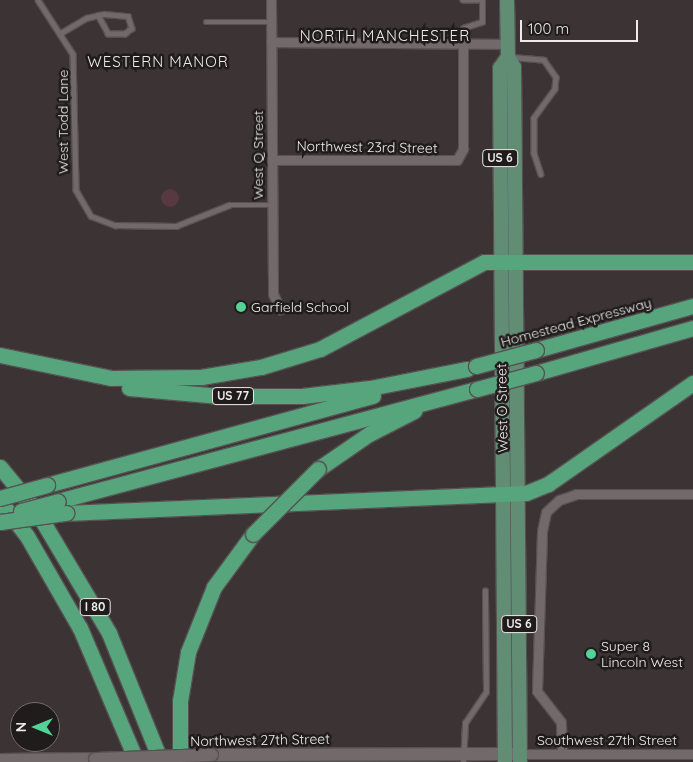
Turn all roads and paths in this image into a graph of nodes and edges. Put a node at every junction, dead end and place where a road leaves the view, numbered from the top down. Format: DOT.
graph roads {
  1 [pos="38,0"];
  2 [pos="271,0"];
  3 [pos="463,0"];
  4 [pos="507,0"];
  5 [pos="98,16"];
  6 [pos="206,22"];
  7 [pos="271,22"];
  8 [pos="463,28"];
  9 [pos="61,33"];
  10 [pos="271,42"];
  11 [pos="463,43"];
  12 [pos="508,50"];
  13 [pos="272,160"];
  14 [pos="541,174"];
  15 [pos="272,205"];
  16 [pos="509,262"];
  17 [pos="693,262"];
  18 [pos="693,306"];
  19 [pos="280,309"];
  20 [pos="693,328"];
  21 [pos="0,355"];
  22 [pos="0,358"];
  23 [pos="472,368"];
  24 [pos="693,383"];
  25 [pos="476,389"];
  26 [pos="235,433"];
  27 [pos="239,450"];
  28 [pos="0,467"];
  29 [pos="511,494"];
  30 [pos="693,494"];
  31 [pos="0,500"];
  32 [pos="62,507"];
  33 [pos="0,517"];
  34 [pos="0,522"];
  35 [pos="485,591"];
  36 [pos="80,628"];
  37 [pos="562,754"];
  38 [pos="693,754"];
  39 [pos="275,758"];
  40 [pos="463,758"];
  41 [pos="504,758"];
  42 [pos="520,758"];
  43 [pos="0,760"];
  44 [pos="137,762"];
  45 [pos="161,762"];
  46 [pos="180,762"];
  1 -- 9 [label="lane, West Todd Lane"];
  2 -- 7 [label="street, West Q Street"];
  3 -- 8 [label="lane"];
  4 -- 12 [label="main road, West O Street / US 6"];
  5 -- 5 [label="lane"];
  5 -- 9 [label="lane"];
  6 -- 7 [label="lane"];
  7 -- 10 [label="street, West Q Street"];
  9 -- 15 [label="lane, West Todd Lane"];
  10 -- 11 [label="street"];
  10 -- 13 [label="street, West Q Street"];
  11 -- 12 [label="street"];
  11 -- 13 [label="street, Northwest 23rd Street"];
  12 -- 14 [label="lane"];
  12 -- 16 [label="main road, West O Street / US 6"];
  13 -- 15 [label="street, West Q Street"];
  15 -- 19 [label="street, West Q Street"];
  16 -- 17 [label="highway"];
  16 -- 21 [label="highway"];
  16 -- 29 [label="main road, West O Street / US 6"];
  18 -- 23 [label="highway, Homestead Expressway / US 77, bridge"];
  20 -- 25 [label="highway, bridge"];
  22 -- 23 [label="highway, US 77"];
  23 -- 26 [label="highway"];
  24 -- 29 [label="highway"];
  25 -- 27 [label="highway"];
  25 -- 46 [label="highway, bridge"];
  26 -- 27 [label="lane"];
  26 -- 31 [label="highway, bridge"];
  27 -- 32 [label="highway"];
  28 -- 45 [label="highway, I 80"];
  29 -- 32 [label="highway"];
  29 -- 41 [label="main road, West O Street / US 6"];
  29 -- 42 [label="main road, West O Street / US 6"];
  30 -- 37 [label="street"];
  31 -- 36 [label="highway, I 80"];
  32 -- 33 [label="highway, bridge"];
  32 -- 34 [label="highway, bridge"];
  33 -- 36 [label="highway"];
  35 -- 40 [label="lane"];
  36 -- 44 [label="highway, I 80"];
  37 -- 38 [label="street, Southwest 27th Street"];
  37 -- 42 [label="street, Southwest 27th Street"];
  39 -- 40 [label="street, Northwest 27th Street"];
  39 -- 43 [label="street, Northwest 27th Street, bridge"];
  40 -- 41 [label="street, Northwest 27th Street"];
  41 -- 42 [label="street, Northwest 27th Street"];
}
